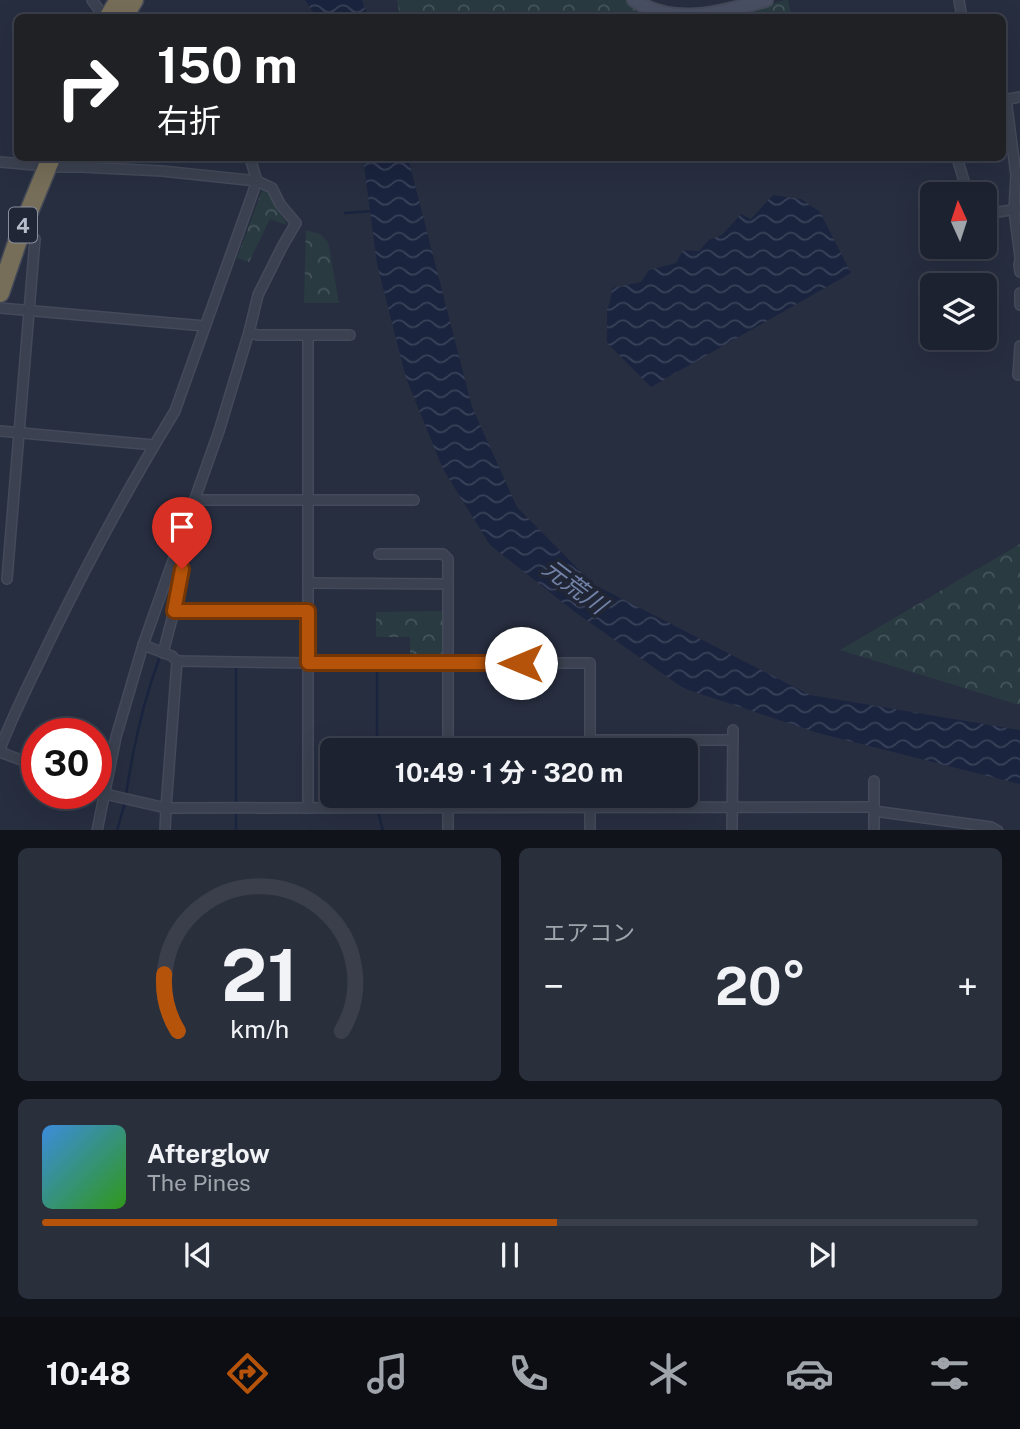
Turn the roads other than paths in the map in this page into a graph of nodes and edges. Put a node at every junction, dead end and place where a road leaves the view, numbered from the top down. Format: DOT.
graph roads {
  1 [pos="92,0"];
  2 [pos="634,0"];
  3 [pos="766,0"];
  4 [pos="104,14"];
  5 [pos="670,14"];
  6 [pos="709,14"];
  7 [pos="1006,111"];
  8 [pos="251,161"];
  9 [pos="958,161"];
  10 [pos="0,162"];
  11 [pos="43,162"];
  12 [pos="1018,174"];
  13 [pos="257,181"];
  14 [pos="964,182"];
  15 [pos="1017,209"];
  16 [pos="998,212"];
  17 [pos="36,239"];
  18 [pos="1020,258"];
  19 [pos="0,261"];
  20 [pos="1020,272"];
  21 [pos="0,293"];
  22 [pos="1020,293"];
  23 [pos="1020,305"];
  24 [pos="0,308"];
  25 [pos="29,310"];
  26 [pos="205,326"];
  27 [pos="249,332"];
  28 [pos="308,335"];
  29 [pos="350,335"];
  30 [pos="1020,346"];
  31 [pos="1018,375"];
  32 [pos="0,431"];
  33 [pos="19,433"];
  34 [pos="154,445"];
  35 [pos="308,499"];
  36 [pos="196,500"];
  37 [pos="414,500"];
  38 [pos="379,554"];
  39 [pos="172,567"];
  40 [pos="7,579"];
  41 [pos="308,583"];
  42 [pos="448,584"];
  43 [pos="174,611"];
  44 [pos="308,611"];
  45 [pos="143,645"];
  46 [pos="163,653"];
  47 [pos="177,661"];
  48 [pos="308,663"];
  49 [pos="448,664"];
  50 [pos="733,730"];
  51 [pos="448,738"];
  52 [pos="590,738"];
  53 [pos="733,740"];
  54 [pos="698,741"];
  55 [pos="0,751"];
  56 [pos="112,752"];
  57 [pos="21,760"];
  58 [pos="874,781"];
  59 [pos="112,795"];
  60 [pos="698,807"];
  61 [pos="732,807"];
  62 [pos="166,808"];
  63 [pos="308,808"];
  64 [pos="320,808"];
  65 [pos="448,808"];
  66 [pos="590,808"];
  67 [pos="99,809"];
  68 [pos="874,809"];
  69 [pos="97,830"];
  70 [pos="165,830"];
  71 [pos="448,830"];
  72 [pos="590,830"];
  73 [pos="732,830"];
  74 [pos="874,830"];
  75 [pos="996,830"];
  1 -- 4 [label="street"];
  2 -- 5 [label="main road"];
  3 -- 6 [label="main road"];
  7 -- 12 [label="street"];
  8 -- 13 [label="street"];
  9 -- 14 [label="street"];
  10 -- 11 [label="street"];
  11 -- 13 [label="street"];
  11 -- 19 [label="highway, 4"];
  11 -- 21 [label="highway, 4"];
  12 -- 15 [label="street"];
  13 -- 26 [label="street"];
  13 -- 27 [label="street"];
  15 -- 16 [label="street"];
  15 -- 18 [label="street"];
  17 -- 25 [label="street"];
  18 -- 20 [label="street"];
  22 -- 23 [label="street"];
  24 -- 25 [label="street"];
  25 -- 26 [label="street"];
  25 -- 33 [label="street"];
  26 -- 34 [label="street"];
  27 -- 28 [label="street"];
  27 -- 36 [label="street"];
  28 -- 29 [label="street"];
  28 -- 35 [label="street"];
  30 -- 31 [label="street"];
  32 -- 33 [label="street"];
  33 -- 34 [label="street"];
  33 -- 40 [label="street"];
  34 -- 55 [label="street"];
  35 -- 36 [label="street"];
  35 -- 37 [label="street"];
  35 -- 41 [label="street"];
  36 -- 39 [label="street"];
  38 -- 42 [label="street"];
  39 -- 43 [label="street"];
  39 -- 45 [label="street"];
  41 -- 42 [label="street"];
  41 -- 44 [label="street"];
  42 -- 49 [label="street"];
  43 -- 44 [label="street"];
  43 -- 46 [label="street"];
  44 -- 48 [label="street"];
  45 -- 46 [label="street"];
  45 -- 56 [label="street"];
  46 -- 47 [label="street"];
  47 -- 48 [label="street"];
  47 -- 62 [label="street"];
  48 -- 49 [label="street"];
  48 -- 63 [label="street"];
  49 -- 51 [label="street"];
  49 -- 52 [label="street"];
  50 -- 53 [label="street"];
  53 -- 54 [label="street"];
  53 -- 61 [label="street"];
  55 -- 57 [label="street"];
  58 -- 68 [label="street"];
  59 -- 62 [label="street"];
  60 -- 61 [label="street"];
  61 -- 68 [label="street"];
  61 -- 73 [label="street"];
  62 -- 63 [label="street"];
  62 -- 70 [label="street"];
  63 -- 64 [label="street"];
  65 -- 71 [label="street"];
  66 -- 72 [label="street"];
  67 -- 69 [label="street"];
  68 -- 74 [label="street"];
  68 -- 75 [label="street"];
}
